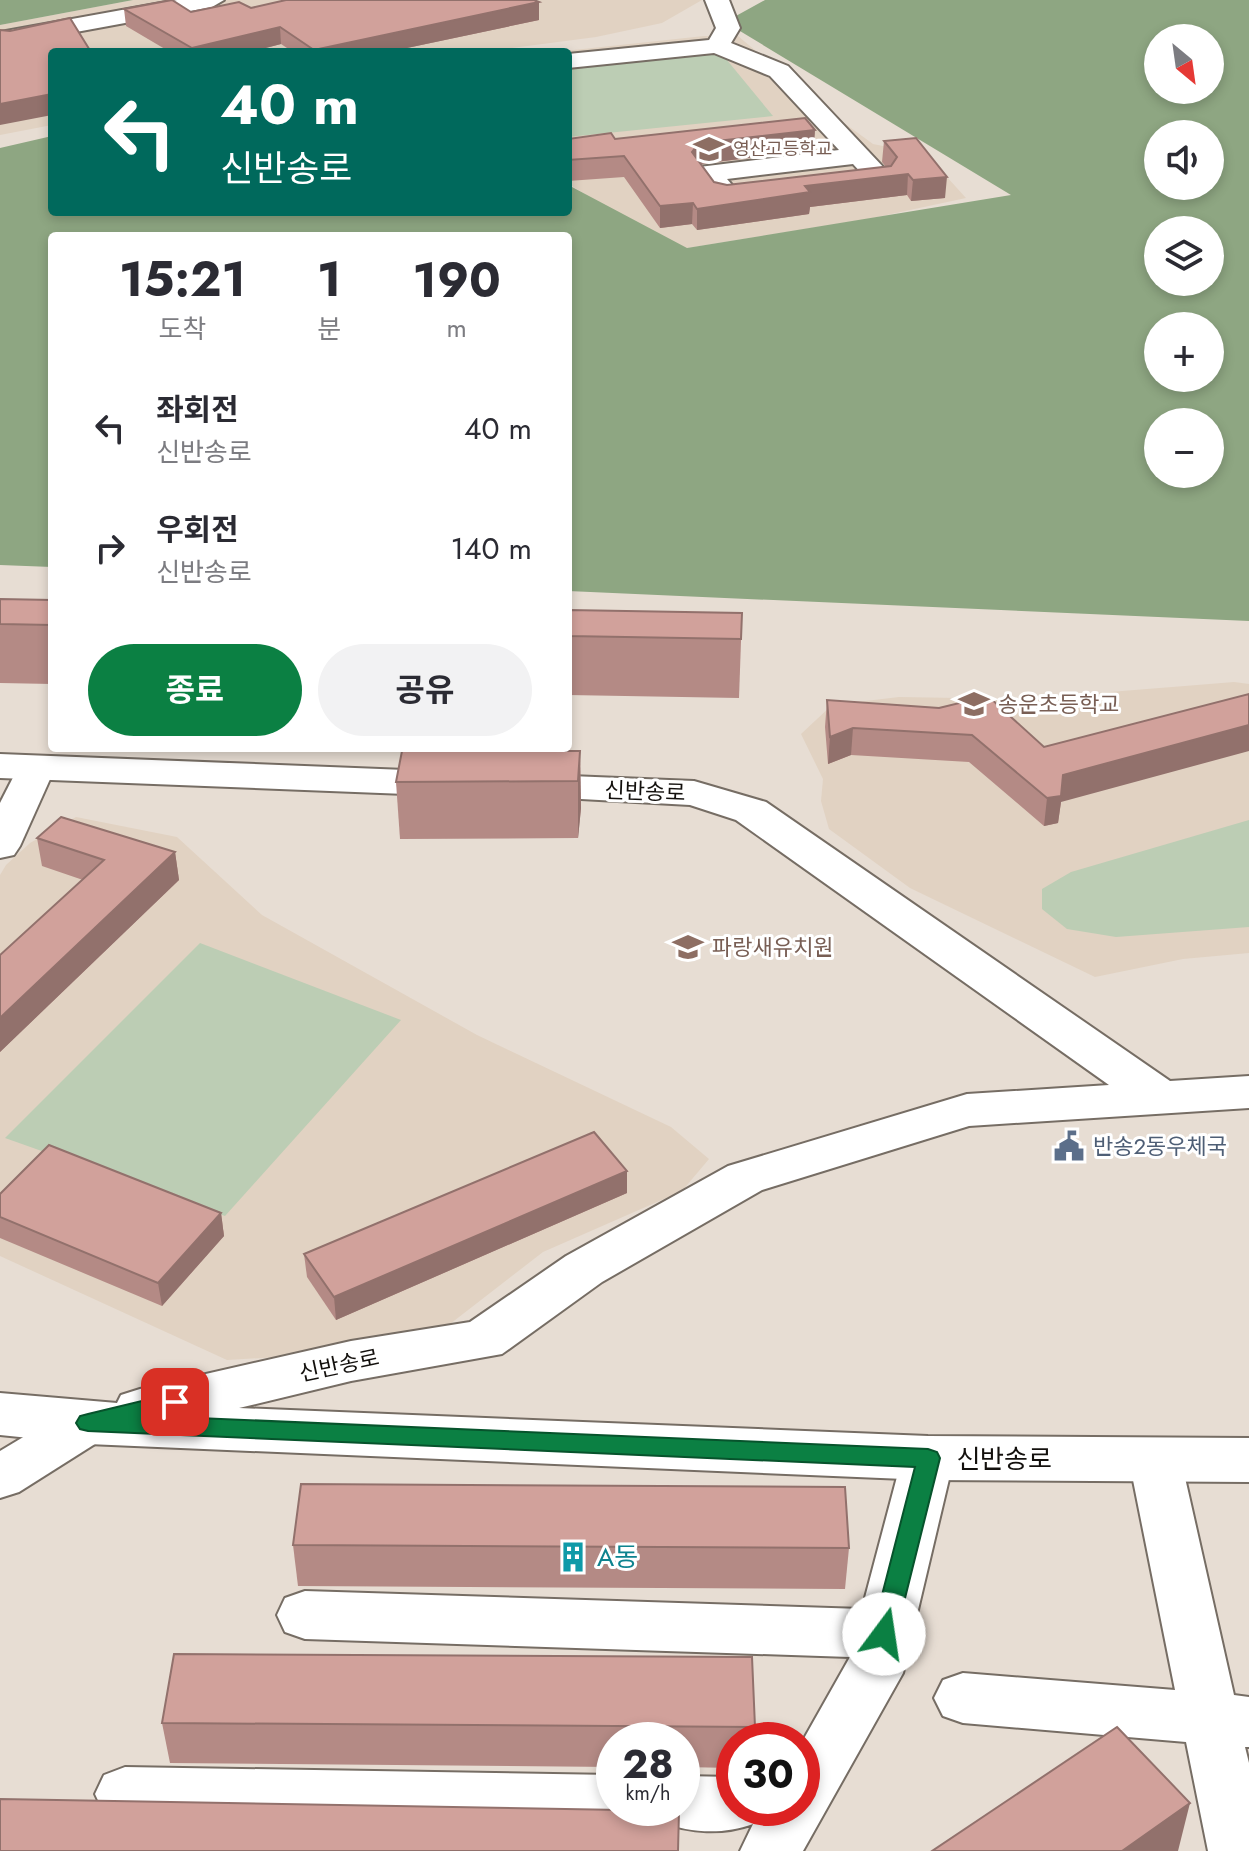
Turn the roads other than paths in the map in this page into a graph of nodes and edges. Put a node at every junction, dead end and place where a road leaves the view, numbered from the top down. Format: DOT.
graph roads {
  1 [pos="212,0"];
  2 [pos="717,0"];
  3 [pos="0,39"];
  4 [pos="717,46"];
  5 [pos="572,61"];
  6 [pos="861,155"];
  7 [pos="810,161"];
  8 [pos="780,188"];
  9 [pos="18,767"];
  10 [pos="0,846"];
  11 [pos="1249,1092"];
  12 [pos="1161,1098"];
  13 [pos="0,1414"];
  14 [pos="88,1423"];
  15 [pos="928,1458"];
  16 [pos="1155,1460"];
  17 [pos="1249,1460"];
  18 [pos="0,1477"];
  19 [pos="305,1615"];
  20 [pos="884,1634"];
  21 [pos="963,1698"];
  22 [pos="1230,1721"];
  23 [pos="820,1765"];
  24 [pos="125,1794"];
  25 [pos="596,1802"];
  26 [pos="785,1826"];
  27 [pos="770,1851"];
  28 [pos="1238,1851"];
  1 -- 3 [label="street"];
  2 -- 4 [label="street"];
  4 -- 5 [label="street"];
  4 -- 6 [label="street"];
  6 -- 7 [label="street"];
  6 -- 8 [label="street"];
  7 -- 8 [label="street"];
  7 -- 8 [label="street"];
  9 -- 10 [label="street, 신반송로"];
  9 -- 12 [label="main road, 신반송로"];
  11 -- 12 [label="main road, 신반송로"];
  12 -- 14 [label="main road, 신반송로"];
  13 -- 14 [label="main road, 신반송로"];
  14 -- 15 [label="main road, 신반송로"];
  14 -- 18 [label="street"];
  15 -- 16 [label="main road, 신반송로"];
  15 -- 20 [label="street"];
  16 -- 17 [label="main road, 신반송로"];
  16 -- 22 [label="street"];
  19 -- 20 [label="street"];
  20 -- 23 [label="street"];
  21 -- 22 [label="street"];
  22 -- 28 [label="street"];
  24 -- 25 [label="street"];
  26 -- 27 [label="street"];
}
